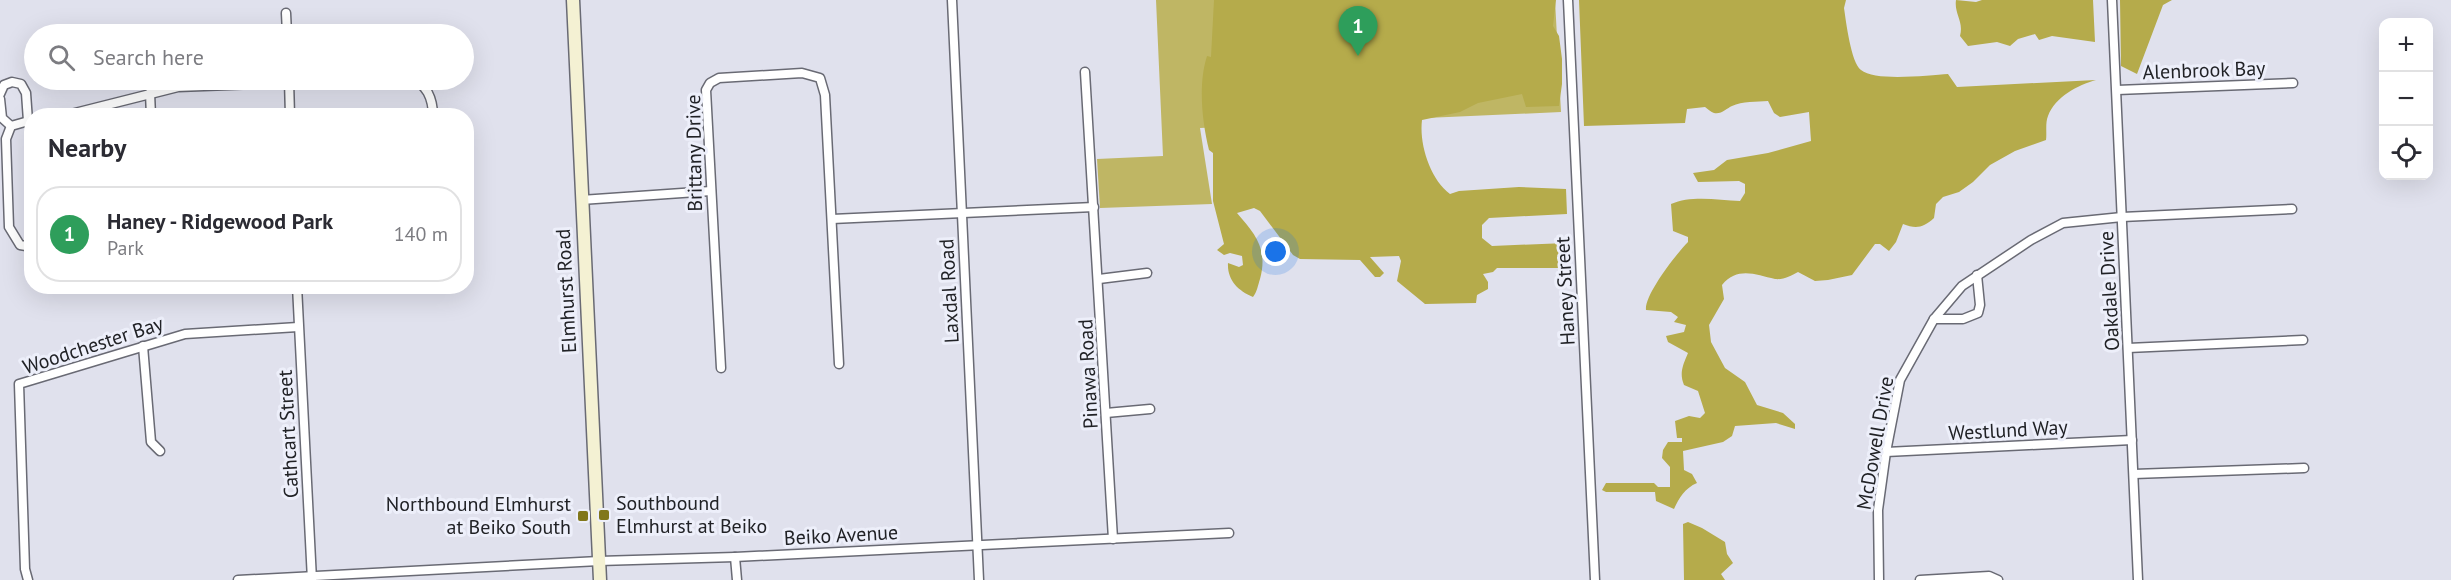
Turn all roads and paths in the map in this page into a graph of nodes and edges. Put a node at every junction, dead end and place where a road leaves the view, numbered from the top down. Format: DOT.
graph roads {
  1 [pos="573,0"];
  2 [pos="952,0"];
  3 [pos="1569,0"];
  4 [pos="2112,0"];
  5 [pos="285,14"];
  6 [pos="286,24"];
  7 [pos="1085,72"];
  8 [pos="2293,83"];
  9 [pos="24,89"];
  10 [pos="24,90"];
  11 [pos="164,90"];
  12 [pos="289,90"];
  13 [pos="426,90"];
  14 [pos="2117,90"];
  15 [pos="150,93"];
  16 [pos="0,94"];
  17 [pos="0,99"];
  18 [pos="28,108"];
  19 [pos="93,108"];
  20 [pos="151,108"];
  21 [pos="290,108"];
  22 [pos="432,108"];
  23 [pos="24,122"];
  24 [pos="11,126"];
  25 [pos="711,191"];
  26 [pos="581,200"];
  27 [pos="1094,207"];
  28 [pos="2292,209"];
  29 [pos="962,213"];
  30 [pos="2122,217"];
  31 [pos="832,219"];
  32 [pos="24,246"];
  33 [pos="1147,273"];
  34 [pos="1977,275"];
  35 [pos="1099,279"];
  36 [pos="297,294"];
  37 [pos="1934,320"];
  38 [pos="298,327"];
  39 [pos="2303,340"];
  40 [pos="143,346"];
  41 [pos="2128,348"];
  42 [pos="839,364"];
  43 [pos="721,368"];
  44 [pos="1150,409"];
  45 [pos="1106,412"];
  46 [pos="2132,440"];
  47 [pos="160,451"];
  48 [pos="1886,452"];
  49 [pos="2304,468"];
  50 [pos="2134,474"];
  51 [pos="1229,533"];
  52 [pos="1113,539"];
  53 [pos="978,545"];
  54 [pos="735,557"];
  55 [pos="599,561"];
  56 [pos="450,569"];
  57 [pos="312,578"];
  58 [pos="28,580"];
  59 [pos="238,580"];
  60 [pos="450,580"];
  61 [pos="600,580"];
  62 [pos="737,580"];
  63 [pos="979,580"];
  64 [pos="1595,580"];
  65 [pos="1879,580"];
  66 [pos="1920,580"];
  67 [pos="1998,580"];
  68 [pos="2138,580"];
  1 -- 26 [label="street, Elmhurst Road"];
  2 -- 29 [label="street, Laxdal Road"];
  3 -- 64 [label="street, Haney Street"];
  4 -- 14 [label="street, Oakdale Drive"];
  5 -- 6 [label="street"];
  7 -- 27 [label="street, Pinawa Road"];
  8 -- 14 [label="street, Alenbrook Bay"];
  9 -- 16 [label="street"];
  10 -- 18 [label="street"];
  11 -- 15 [label="street"];
  12 -- 21 [label="street"];
  13 -- 22 [label="street"];
  14 -- 30 [label="street, Oakdale Drive"];
  15 -- 19 [label="street"];
  15 -- 20 [label="street"];
  17 -- 24 [label="street"];
  23 -- 24 [label="street"];
  24 -- 32 [label="street"];
  25 -- 26 [label="street"];
  25 -- 31 [label="street, Brittany Drive"];
  25 -- 43 [label="street, Brittany Drive"];
  26 -- 55 [label="street, Elmhurst Road"];
  27 -- 29 [label="street"];
  27 -- 35 [label="street, Pinawa Road"];
  28 -- 30 [label="street"];
  29 -- 31 [label="street"];
  29 -- 53 [label="street, Laxdal Road"];
  30 -- 34 [label="street, McDowell Drive"];
  30 -- 41 [label="street, Oakdale Drive"];
  31 -- 42 [label="street, Brittany Drive"];
  33 -- 35 [label="street"];
  34 -- 37 [label="street, McDowell Drive"];
  34 -- 37 [label="street"];
  35 -- 45 [label="street, Pinawa Road"];
  36 -- 38 [label="street, Cathcart Street"];
  37 -- 48 [label="street, McDowell Drive"];
  38 -- 40 [label="street, Woodchester Bay"];
  38 -- 57 [label="street, Cathcart Street"];
  39 -- 41 [label="street"];
  40 -- 47 [label="street"];
  40 -- 58 [label="street, Woodchester Bay"];
  41 -- 46 [label="street, Oakdale Drive"];
  44 -- 45 [label="street"];
  45 -- 52 [label="street, Pinawa Road"];
  46 -- 48 [label="street, Westlund Way"];
  46 -- 50 [label="street, Oakdale Drive"];
  48 -- 65 [label="street, McDowell Drive"];
  49 -- 50 [label="street"];
  50 -- 68 [label="street, Oakdale Drive"];
  51 -- 52 [label="street, Beiko Avenue"];
  52 -- 53 [label="street, Beiko Avenue"];
  53 -- 54 [label="street, Beiko Avenue"];
  53 -- 63 [label="street, Laxdal Road"];
  54 -- 55 [label="street, Beiko Avenue"];
  54 -- 62 [label="street"];
  55 -- 56 [label="street, Beiko Avenue"];
  55 -- 61 [label="street, Elmhurst Road"];
  56 -- 57 [label="street, Beiko Avenue"];
  56 -- 60 [label="street"];
  57 -- 59 [label="street"];
  66 -- 67 [label="street"];
}
